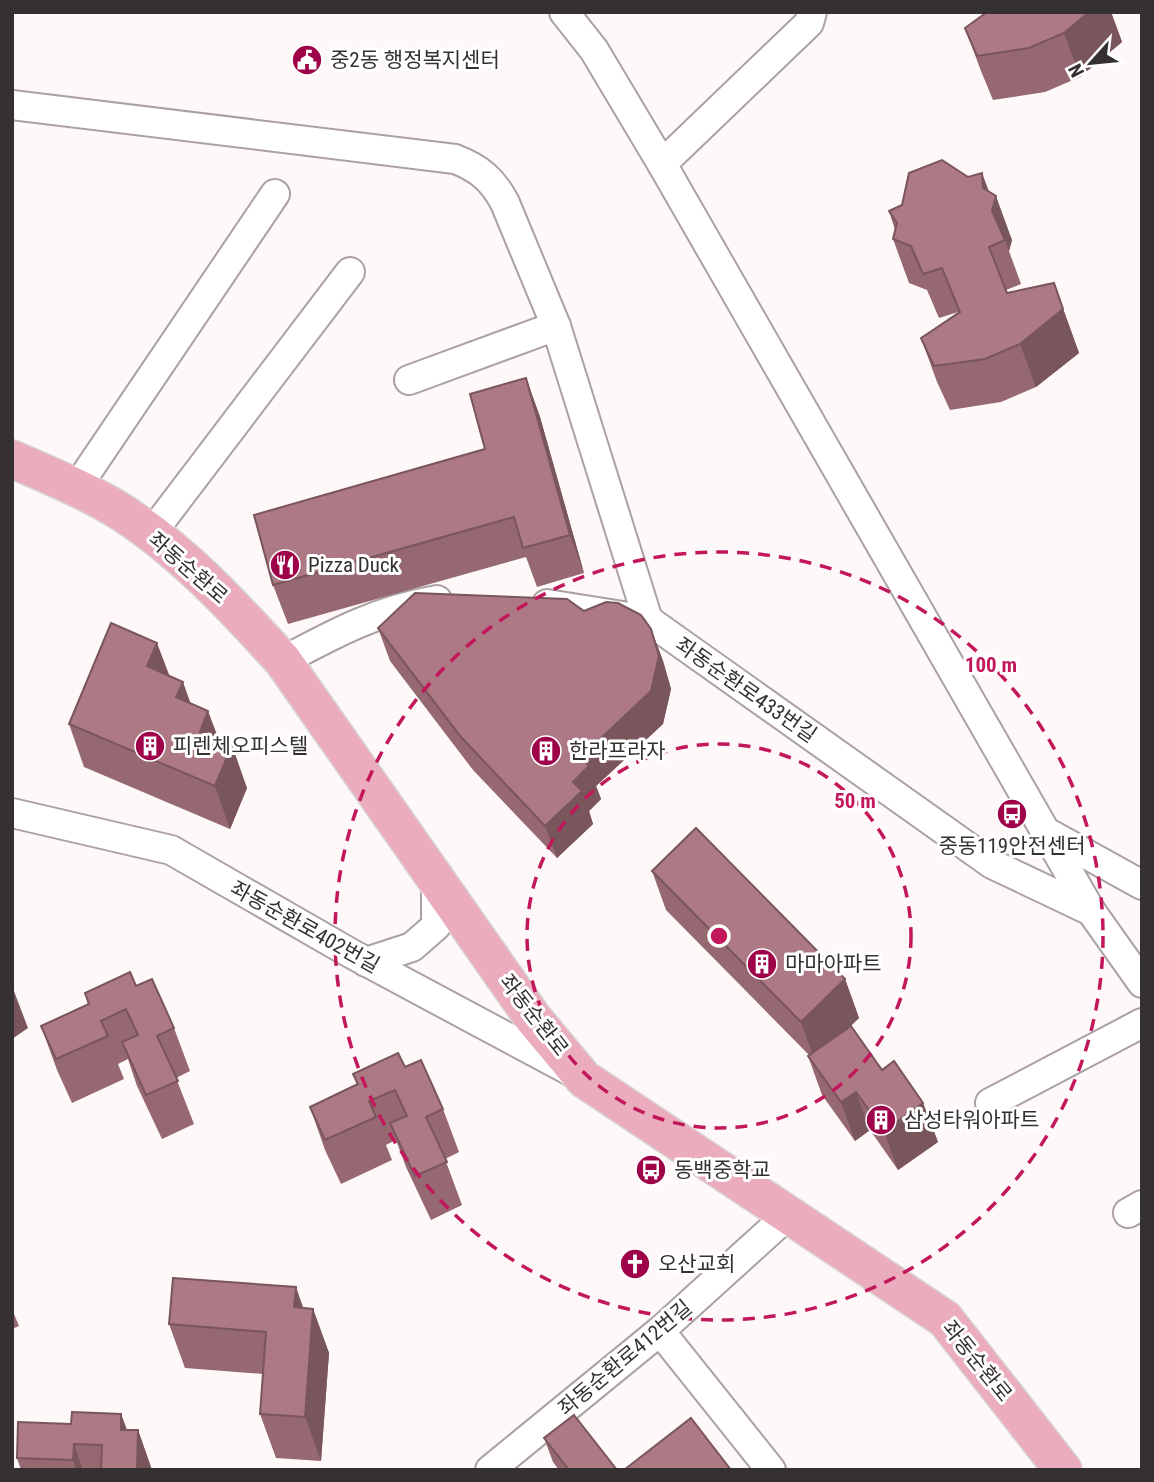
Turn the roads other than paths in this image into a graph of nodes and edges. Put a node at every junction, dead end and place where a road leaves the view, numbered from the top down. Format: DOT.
graph roads {
  1 [pos="564,12"];
  2 [pos="812,12"];
  3 [pos="12,106"];
  4 [pos="662,164"];
  5 [pos="275,194"];
  6 [pos="350,272"];
  7 [pos="556,326"];
  8 [pos="409,380"];
  9 [pos="12,459"];
  10 [pos="76,487"];
  11 [pos="151,534"];
  12 [pos="457,597"];
  13 [pos="520,600"];
  14 [pos="648,620"];
  15 [pos="283,661"];
  16 [pos="12,813"];
  17 [pos="1050,834"];
  18 [pos="436,882"];
  19 [pos="1142,885"];
  20 [pos="1091,911"];
  21 [pos="366,962"];
  22 [pos="1142,983"];
  23 [pos="1142,1023"];
  24 [pos="584,1079"];
  25 [pos="990,1103"];
  26 [pos="789,1214"];
  27 [pos="660,1331"];
  28 [pos="491,1470"];
  29 [pos="771,1470"];
  30 [pos="1063,1470"];
  1 -- 4 [label="street"];
  2 -- 4 [label="street"];
  3 -- 7 [label="street"];
  4 -- 17 [label="street"];
  5 -- 10 [label="street"];
  6 -- 11 [label="street"];
  7 -- 8 [label="street"];
  7 -- 14 [label="street"];
  9 -- 10 [label="main road, 좌동순환로"];
  10 -- 11 [label="main road, 좌동순환로"];
  11 -- 15 [label="main road, 좌동순환로"];
  12 -- 15 [label="street"];
  13 -- 14 [label="street, 좌동순환로433번길"];
  14 -- 20 [label="street, 좌동순환로433번길"];
  15 -- 18 [label="main road, 좌동순환로"];
  16 -- 21 [label="street, 좌동순환로402번길"];
  17 -- 19 [label="street"];
  17 -- 20 [label="street"];
  18 -- 21 [label="street"];
  18 -- 24 [label="main road, 좌동순환로"];
  20 -- 22 [label="street, 좌동순환로433번길"];
  21 -- 24 [label="street, 좌동순환로402번길"];
  23 -- 25 [label="street"];
  24 -- 26 [label="main road, 좌동순환로"];
  26 -- 27 [label="street, 좌동순환로412번길"];
  26 -- 30 [label="main road, 좌동순환로"];
  27 -- 28 [label="street, 좌동순환로412번길"];
  27 -- 29 [label="street"];
}
